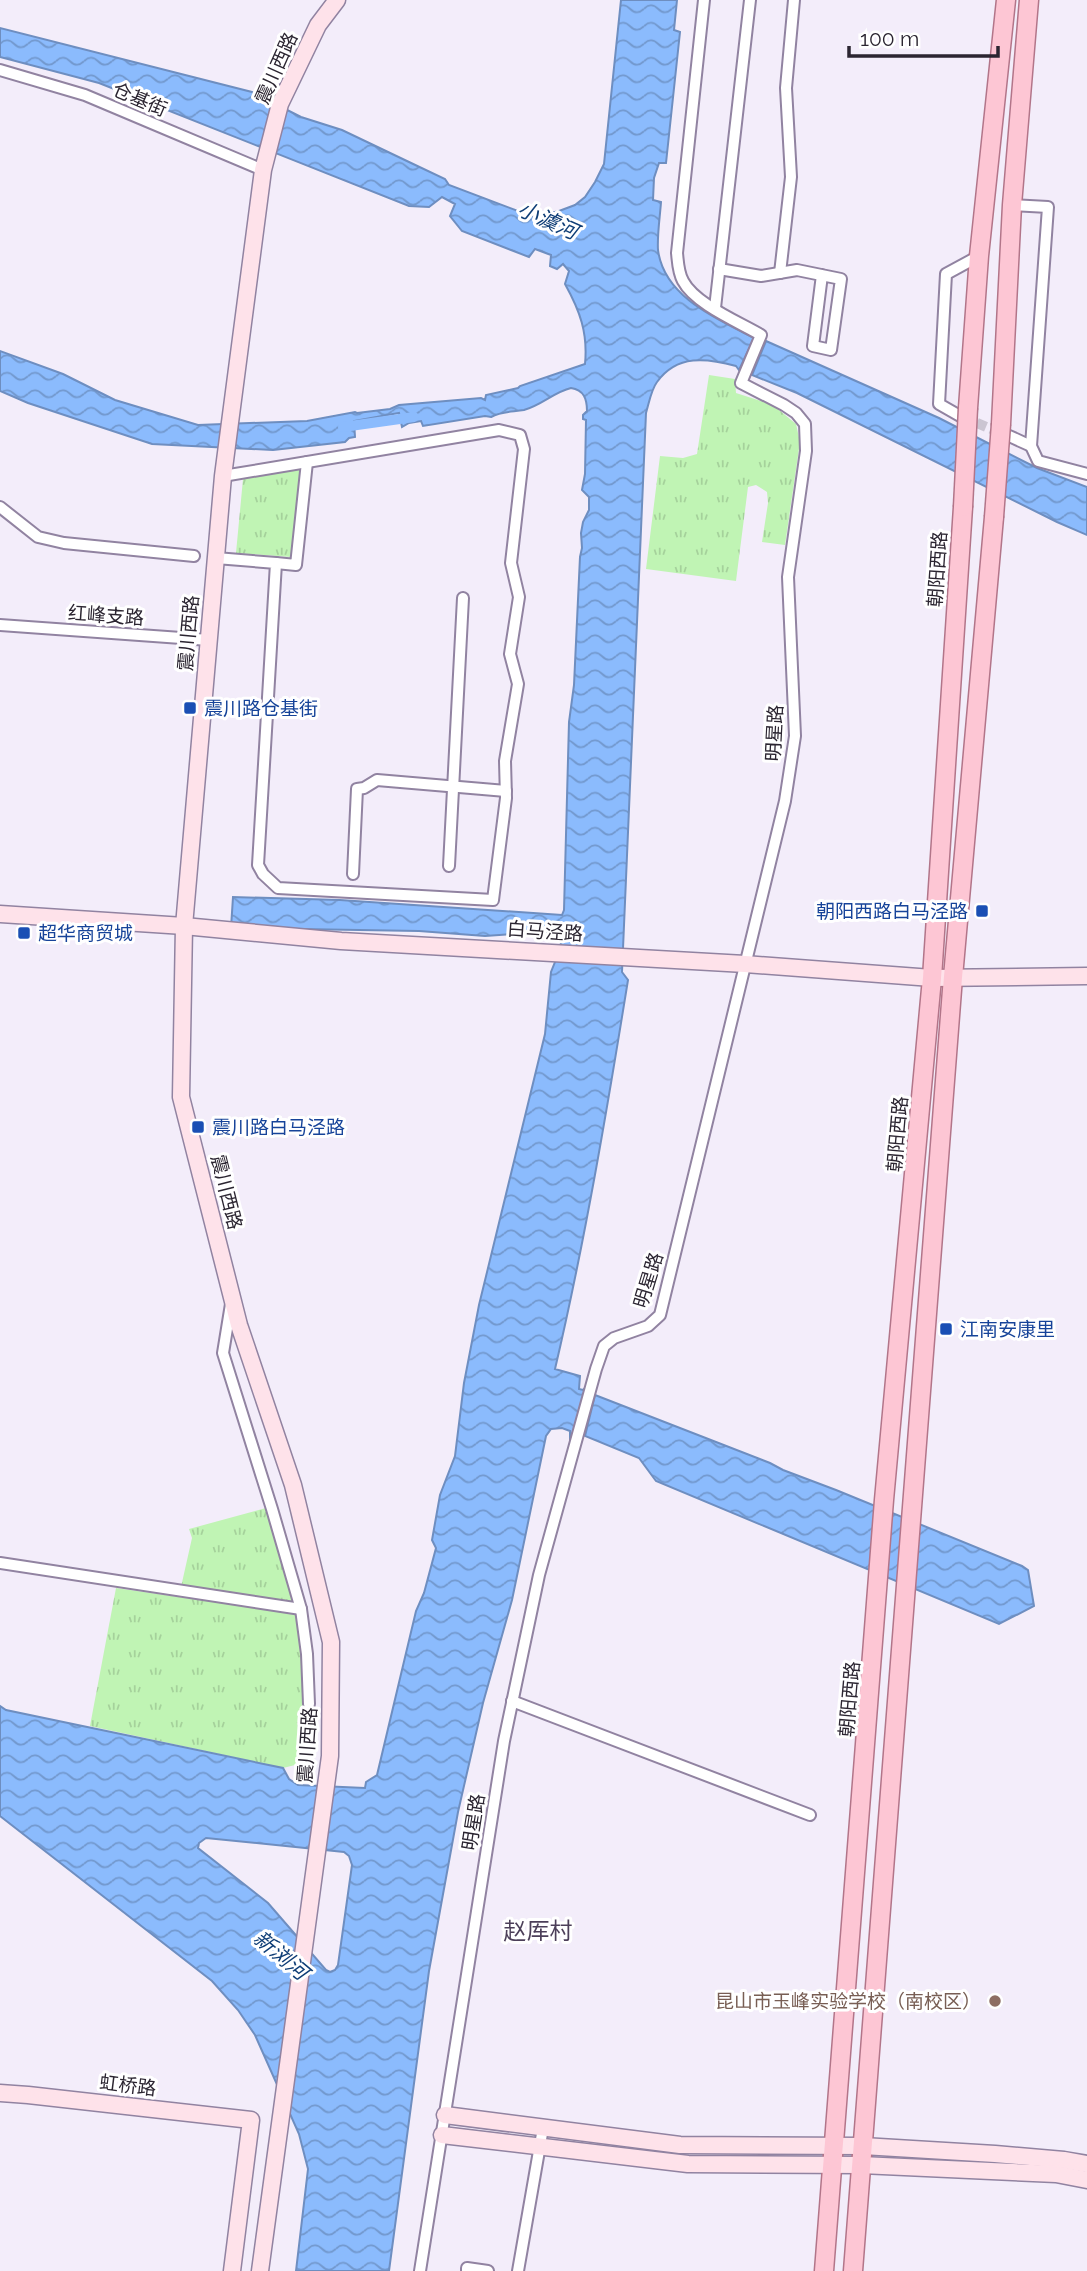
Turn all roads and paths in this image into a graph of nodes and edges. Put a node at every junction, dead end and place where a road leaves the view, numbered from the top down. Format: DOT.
graph roads {
  1 [pos="337,0"];
  2 [pos="704,0"];
  3 [pos="750,0"];
  4 [pos="794,0"];
  5 [pos="1006,0"];
  6 [pos="1029,0"];
  7 [pos="0,70"];
  8 [pos="263,170"];
  9 [pos="1012,205"];
  10 [pos="979,256"];
  11 [pos="719,269"];
  12 [pos="780,273"];
  13 [pos="822,275"];
  14 [pos="715,308"];
  15 [pos="964,412"];
  16 [pos="1004,430"];
  17 [pos="1031,446"];
  18 [pos="307,462"];
  19 [pos="1087,474"];
  20 [pos="223,476"];
  21 [pos="0,507"];
  22 [pos="194,556"];
  23 [pos="216,558"];
  24 [pos="276,563"];
  25 [pos="463,598"];
  26 [pos="0,625"];
  27 [pos="209,640"];
  28 [pos="454,786"];
  29 [pos="506,791"];
  30 [pos="449,866"];
  31 [pos="353,874"];
  32 [pos="0,914"];
  33 [pos="184,926"];
  34 [pos="745,964"];
  35 [pos="1087,976"];
  36 [pos="953,977"];
  37 [pos="932,978"];
  38 [pos="232,1297"];
  39 [pos="0,1563"];
  40 [pos="300,1609"];
  41 [pos="512,1701"];
  42 [pos="309,1704"];
  43 [pos="810,1815"];
  44 [pos="0,2093"];
  45 [pos="445,2115"];
  46 [pos="543,2128"];
  47 [pos="442,2135"];
  48 [pos="540,2146"];
  49 [pos="834,2146"];
  50 [pos="862,2155"];
  51 [pos="832,2164"];
  52 [pos="1087,2164"];
  53 [pos="1087,2180"];
  54 [pos="232,2271"];
  55 [pos="260,2271"];
  56 [pos="420,2271"];
  57 [pos="467,2271"];
  58 [pos="488,2271"];
  59 [pos="518,2271"];
  60 [pos="824,2271"];
  61 [pos="853,2271"];
  1 -- 8 [label="street, 震川西路"];
  2 -- 14 [label="street"];
  3 -- 11 [label="street"];
  4 -- 12 [label="street"];
  5 -- 10 [label="main road, 朝阳西路"];
  6 -- 9 [label="main road"];
  7 -- 8 [label="street, 仓基街"];
  8 -- 20 [label="street, 震川西路"];
  9 -- 16 [label="main road"];
  9 -- 17 [label="street"];
  10 -- 15 [label="main road, 朝阳西路"];
  10 -- 15 [label="street"];
  11 -- 12 [label="street"];
  11 -- 14 [label="street"];
  12 -- 13 [label="street"];
  13 -- 13 [label="street"];
  14 -- 34 [label="street, 明星路"];
  15 -- 37 [label="main road, 朝阳西路, bridge"];
  16 -- 17 [label="street"];
  16 -- 36 [label="main road, bridge"];
  17 -- 19 [label="street"];
  18 -- 20 [label="street"];
  18 -- 24 [label="street"];
  18 -- 29 [label="street"];
  20 -- 23 [label="street, 震川西路"];
  21 -- 22 [label="street"];
  23 -- 24 [label="street"];
  23 -- 27 [label="street, 震川西路"];
  24 -- 29 [label="street"];
  25 -- 28 [label="street"];
  26 -- 27 [label="street, 红峰支路"];
  27 -- 33 [label="street, 震川西路"];
  28 -- 29 [label="street"];
  28 -- 30 [label="street"];
  28 -- 31 [label="street"];
  32 -- 33 [label="street, 白马泾路"];
  33 -- 34 [label="street, 白马泾路"];
  33 -- 38 [label="street, 震川西路"];
  34 -- 37 [label="street, 白马泾路"];
  34 -- 41 [label="street, 明星路"];
  35 -- 36 [label="street, 白马泾路"];
  36 -- 37 [label="street, 白马泾路"];
  36 -- 50 [label="main road"];
  37 -- 49 [label="main road, 朝阳西路"];
  38 -- 40 [label="street"];
  38 -- 55 [label="street, 震川西路"];
  39 -- 40 [label="street"];
  40 -- 42 [label="street"];
  41 -- 43 [label="street"];
  41 -- 45 [label="street, 明星路"];
  44 -- 54 [label="street, 虹桥路"];
  45 -- 46 [label="street"];
  45 -- 47 [label="street, 明星路"];
  46 -- 48 [label="street"];
  46 -- 49 [label="street"];
  47 -- 48 [label="street"];
  47 -- 56 [label="street, 明星路"];
  48 -- 51 [label="street"];
  48 -- 59 [label="street"];
  49 -- 50 [label="street"];
  49 -- 51 [label="main road, 朝阳西路"];
  50 -- 51 [label="street"];
  50 -- 52 [label="street"];
  50 -- 53 [label="street"];
  50 -- 61 [label="main road"];
  51 -- 60 [label="main road, 朝阳西路"];
  57 -- 58 [label="street"];
}
